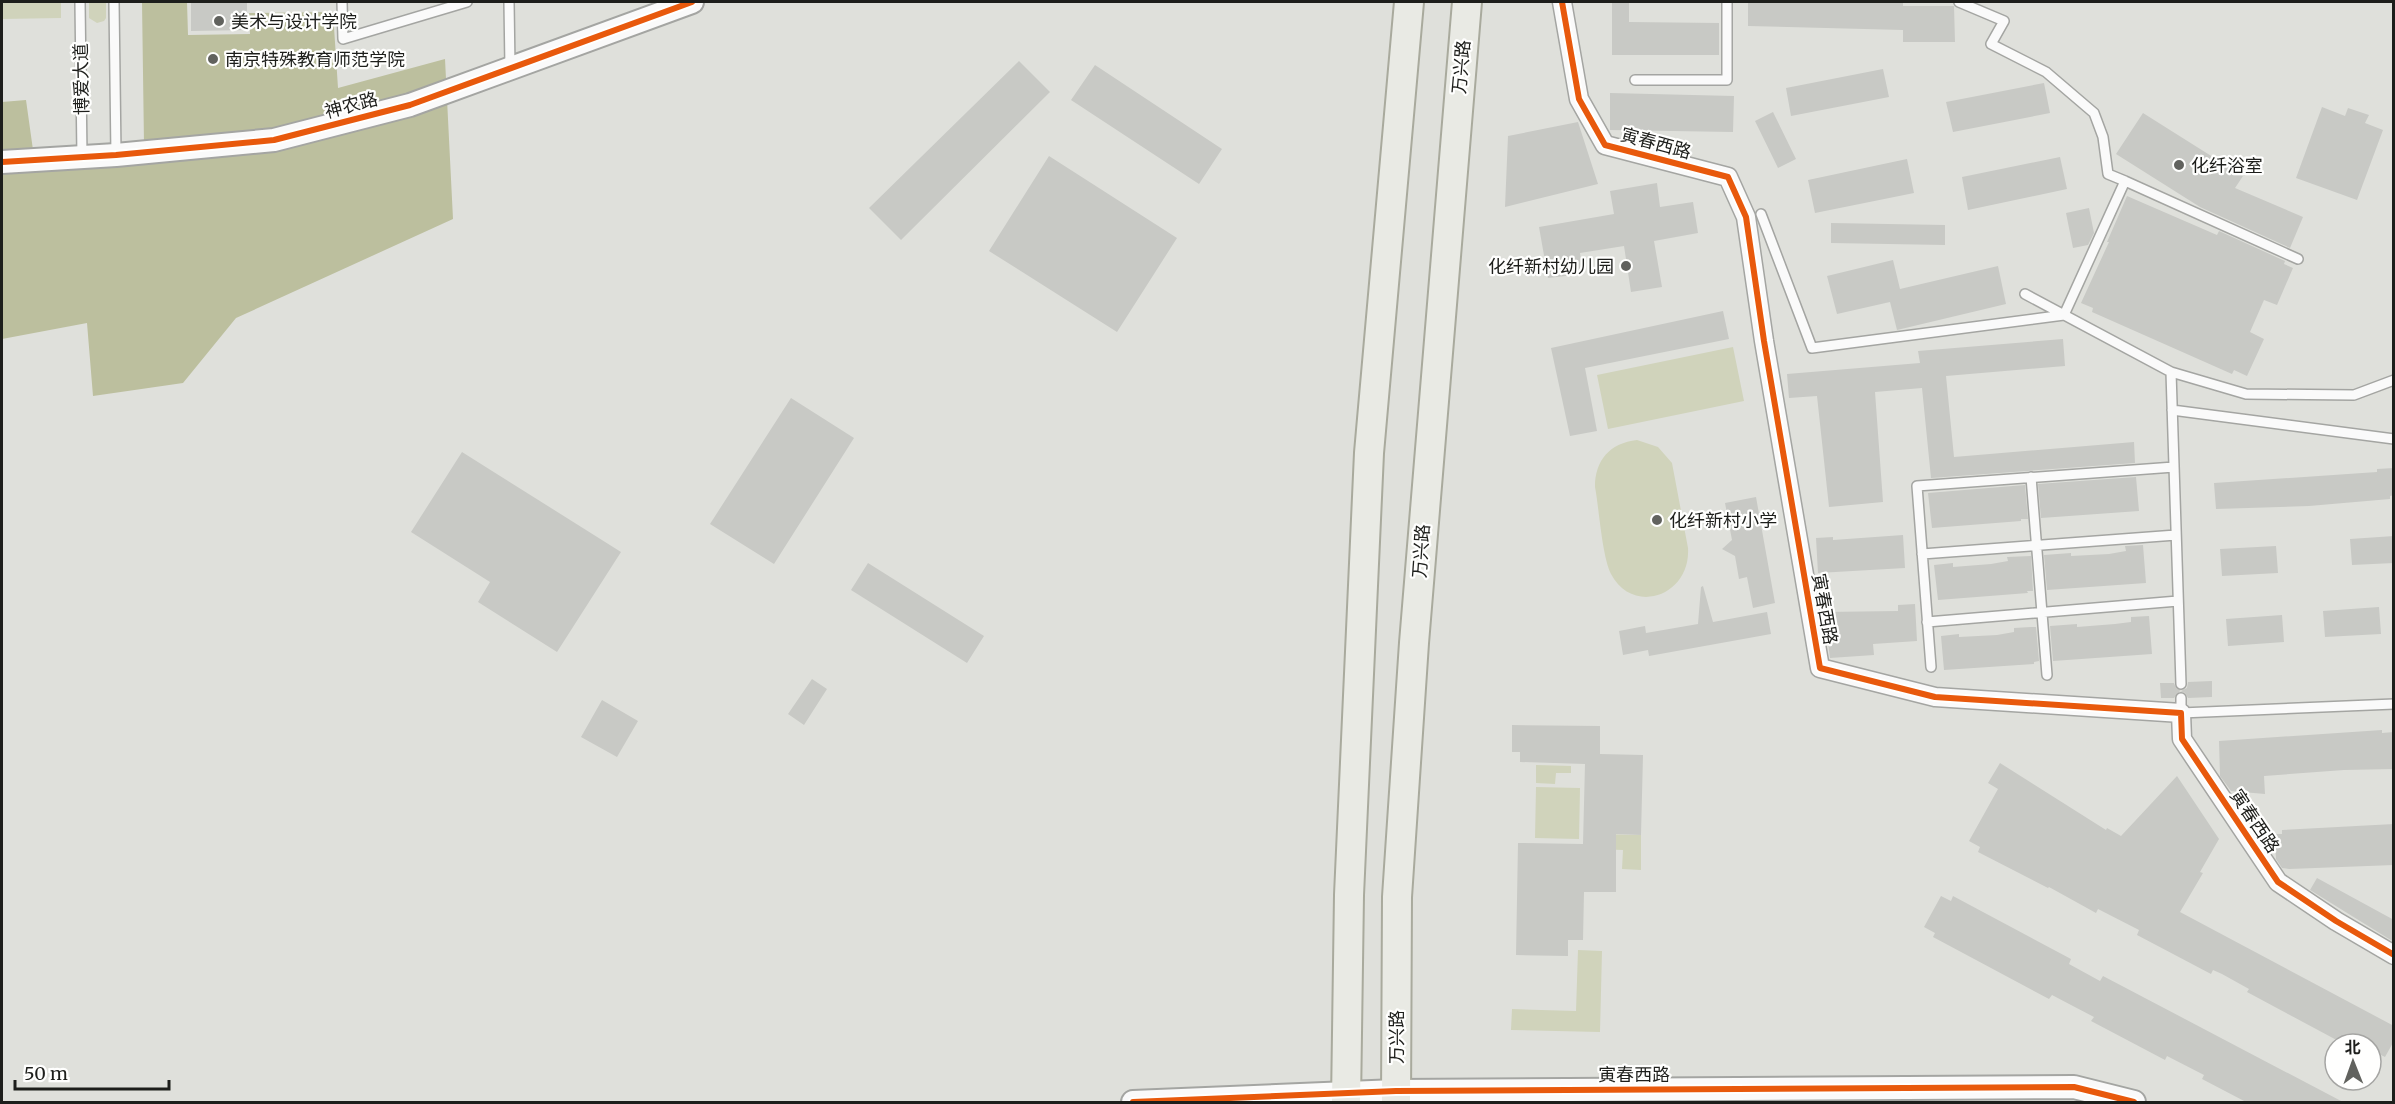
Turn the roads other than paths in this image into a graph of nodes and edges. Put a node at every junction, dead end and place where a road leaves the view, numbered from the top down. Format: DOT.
graph roads {
  1 [pos="80,2"];
  2 [pos="114,2"];
  3 [pos="342,2"];
  4 [pos="467,2"];
  5 [pos="509,2"];
  6 [pos="692,2"];
  7 [pos="1409,2"];
  8 [pos="1467,2"];
  9 [pos="1562,2"];
  10 [pos="1727,2"];
  11 [pos="1959,2"];
  12 [pos="510,68"];
  13 [pos="1635,80"];
  14 [pos="116,155"];
  15 [pos="82,158"];
  16 [pos="2,162"];
  17 [pos="2125,181"];
  18 [pos="1761,214"];
  19 [pos="2298,260"];
  20 [pos="2025,294"];
  21 [pos="2064,315"];
  22 [pos="2171,372"];
  23 [pos="2394,380"];
  24 [pos="2172,410"];
  25 [pos="2394,439"];
  26 [pos="2174,467"];
  27 [pos="2031,477"];
  28 [pos="2176,535"];
  29 [pos="2037,545"];
  30 [pos="1922,554"];
  31 [pos="2178,601"];
  32 [pos="2042,612"];
  33 [pos="1927,622"];
  34 [pos="1930,667"];
  35 [pos="2047,675"];
  36 [pos="2181,684"];
  37 [pos="2394,704"];
  38 [pos="2181,705"];
  39 [pos="2394,955"];
  40 [pos="1792,1095"];
  41 [pos="1346,1097"];
  42 [pos="1396,1097"];
  43 [pos="1133,1102"];
  44 [pos="2134,1102"];
  1 -- 15 [label="lane, 博爱大道"];
  2 -- 14 [label="lane, 博爱大道"];
  3 -- 4 [label="lane"];
  5 -- 12 [label="lane"];
  6 -- 12 [label="street, 神农路"];
  7 -- 41 [label="main road"];
  8 -- 42 [label="main road, 万兴路"];
  9 -- 38 [label="street, 寅春西路"];
  10 -- 13 [label="lane"];
  11 -- 17 [label="lane"];
  12 -- 14 [label="street, 神农路"];
  14 -- 15 [label="street, 神农路"];
  15 -- 16 [label="street, 神农路"];
  17 -- 19 [label="lane"];
  17 -- 21 [label="lane"];
  18 -- 21 [label="lane"];
  20 -- 21 [label="lane"];
  21 -- 22 [label="lane"];
  22 -- 23 [label="lane"];
  22 -- 24 [label="lane"];
  24 -- 25 [label="lane"];
  24 -- 26 [label="lane"];
  26 -- 27 [label="lane"];
  26 -- 28 [label="lane"];
  27 -- 29 [label="lane"];
  27 -- 30 [label="lane"];
  28 -- 29 [label="lane"];
  28 -- 31 [label="lane"];
  29 -- 30 [label="lane"];
  29 -- 32 [label="lane"];
  30 -- 33 [label="lane"];
  31 -- 32 [label="lane"];
  31 -- 36 [label="lane"];
  32 -- 33 [label="lane"];
  32 -- 35 [label="lane"];
  33 -- 34 [label="lane"];
  37 -- 38 [label="lane"];
  38 -- 39 [label="street, 寅春西路"];
  40 -- 42 [label="street, 寅春西路"];
  40 -- 44 [label="street, 寅春西路"];
  41 -- 42 [label="street, 寅春西路"];
  41 -- 43 [label="street, 寅春西路"];
}
